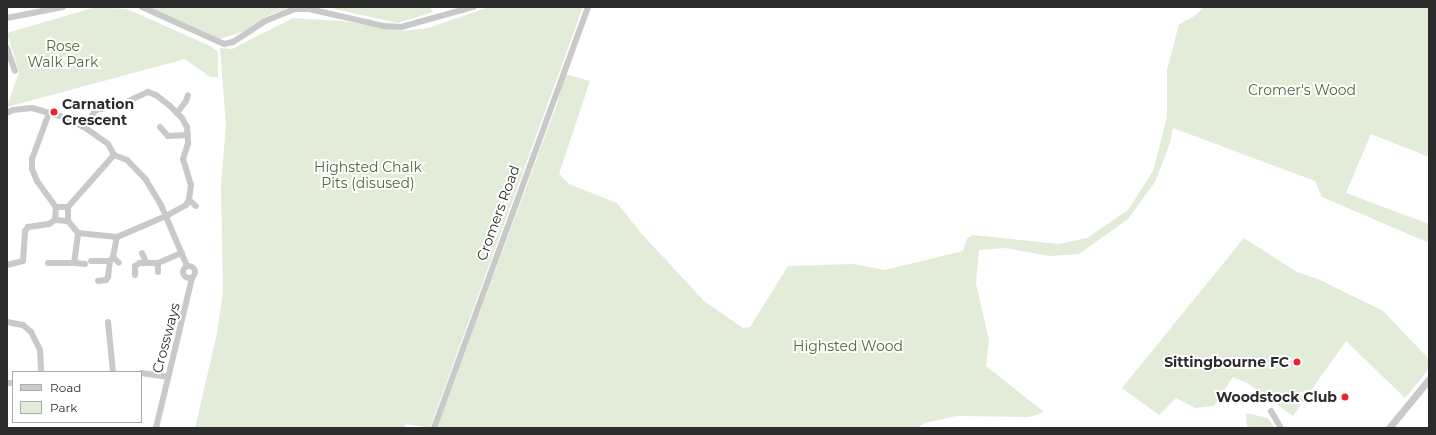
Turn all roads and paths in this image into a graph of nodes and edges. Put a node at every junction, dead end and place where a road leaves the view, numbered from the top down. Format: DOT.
graph roads {
  1 [pos="62,7"];
  2 [pos="142,7"];
  3 [pos="474,7"];
  4 [pos="588,7"];
  5 [pos="7,18"];
  6 [pos="7,49"];
  7 [pos="15,71"];
  8 [pos="188,95"];
  9 [pos="7,113"];
  10 [pos="50,113"];
  11 [pos="177,113"];
  12 [pos="160,127"];
  13 [pos="84,128"];
  14 [pos="188,135"];
  15 [pos="114,155"];
  16 [pos="189,200"];
  17 [pos="196,206"];
  18 [pos="56,207"];
  19 [pos="68,207"];
  20 [pos="166,216"];
  21 [pos="55,220"];
  22 [pos="68,221"];
  23 [pos="78,233"];
  24 [pos="118,237"];
  25 [pos="142,253"];
  26 [pos="182,253"];
  27 [pos="112,259"];
  28 [pos="146,262"];
  29 [pos="48,263"];
  30 [pos="74,263"];
  31 [pos="120,263"];
  32 [pos="158,263"];
  33 [pos="7,265"];
  34 [pos="158,272"];
  35 [pos="135,275"];
  36 [pos="98,281"];
  37 [pos="7,322"];
  38 [pos="108,322"];
  39 [pos="41,371"];
  40 [pos="113,371"];
  41 [pos="142,373"];
  42 [pos="168,377"];
  43 [pos="1429,379"];
  44 [pos="1271,411"];
  45 [pos="156,428"];
  46 [pos="434,428"];
  47 [pos="1281,428"];
  48 [pos="1389,428"];
  1 -- 5 [label="street"];
  2 -- 3 [label="street"];
  4 -- 46 [label="street, Cromers Road"];
  6 -- 7 [label="street"];
  8 -- 11 [label="street"];
  9 -- 10 [label="street, Crossways"];
  10 -- 13 [label="street, Crossways"];
  10 -- 18 [label="street"];
  11 -- 13 [label="street"];
  11 -- 14 [label="street"];
  12 -- 14 [label="street"];
  13 -- 15 [label="street, Crossways"];
  14 -- 16 [label="street"];
  15 -- 19 [label="street"];
  15 -- 20 [label="street, Crossways"];
  16 -- 17 [label="street"];
  16 -- 20 [label="street"];
  18 -- 19 [label="street"];
  18 -- 21 [label="street"];
  19 -- 22 [label="street"];
  20 -- 24 [label="street"];
  20 -- 26 [label="street, Crossways"];
  21 -- 22 [label="street"];
  21 -- 33 [label="street"];
  22 -- 23 [label="street"];
  23 -- 24 [label="street"];
  23 -- 30 [label="street"];
  24 -- 27 [label="street"];
  25 -- 28 [label="street"];
  26 -- 32 [label="street"];
  26 -- 42 [label="street, Crossways"];
  27 -- 30 [label="street"];
  27 -- 31 [label="street"];
  27 -- 36 [label="street"];
  28 -- 32 [label="street"];
  28 -- 35 [label="street"];
  29 -- 30 [label="street"];
  32 -- 34 [label="street"];
  37 -- 39 [label="street"];
  38 -- 40 [label="street"];
  41 -- 42 [label="street"];
  42 -- 45 [label="street, Crossways"];
  43 -- 48 [label="street"];
  44 -- 47 [label="street"];
}
